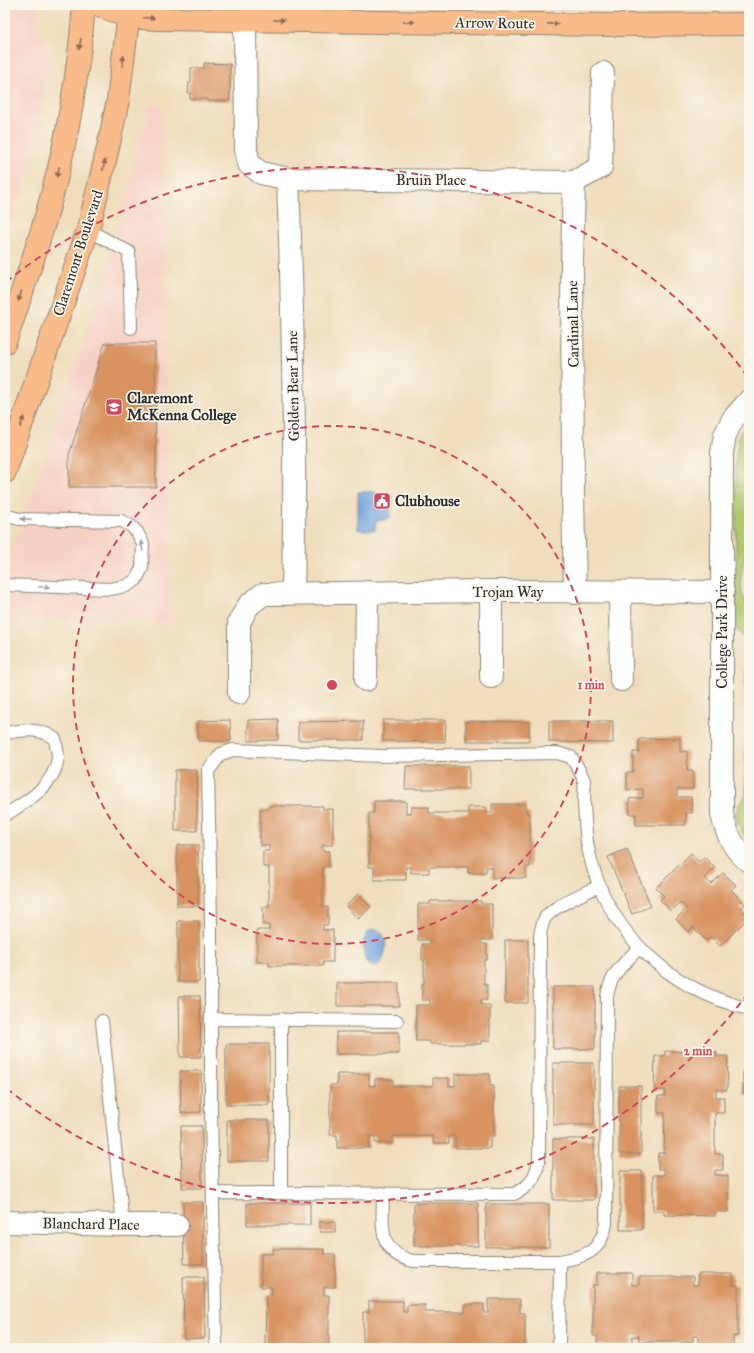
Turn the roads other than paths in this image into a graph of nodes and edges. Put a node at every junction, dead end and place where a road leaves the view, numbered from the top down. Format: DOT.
graph roads {
  1 [pos="84,5"];
  2 [pos="99,5"];
  3 [pos="129,11"];
  4 [pos="245,20"];
  5 [pos="749,24"];
  6 [pos="603,73"];
  7 [pos="288,179"];
  8 [pos="574,182"];
  9 [pos="88,230"];
  10 [pos="131,328"];
  11 [pos="5,342"];
  12 [pos="749,401"];
  13 [pos="5,472"];
  14 [pos="5,515"];
  15 [pos="5,585"];
  16 [pos="491,591"];
  17 [pos="367,592"];
  18 [pos="575,592"];
  19 [pos="620,592"];
  20 [pos="723,592"];
  21 [pos="293,593"];
  22 [pos="491,676"];
  23 [pos="366,680"];
  24 [pos="621,680"];
  25 [pos="239,693"];
  26 [pos="5,733"];
  27 [pos="5,815"];
  28 [pos="749,861"];
  29 [pos="599,886"];
  30 [pos="640,947"];
  31 [pos="749,1009"];
  32 [pos="212,1019"];
  33 [pos="281,1019"];
  34 [pos="397,1021"];
  35 [pos="102,1022"];
  36 [pos="213,1193"];
  37 [pos="281,1193"];
  38 [pos="384,1193"];
  39 [pos="5,1222"];
  40 [pos="123,1225"];
  41 [pos="177,1225"];
  42 [pos="560,1260"];
  43 [pos="216,1348"];
  44 [pos="559,1348"];
  1 -- 11 [label="main road, one-way"];
  2 -- 3 [label="main road, Arrow Route"];
  3 -- 4 [label="main road, Arrow Route, one-way"];
  9 -- 3 [label="main road, Claremont Boulevard, one-way"];
  4 -- 5 [label="main road, Arrow Route, one-way"];
  4 -- 7 [label="street, Bruin Place"];
  6 -- 8 [label="street"];
  7 -- 8 [label="street, Bruin Place"];
  7 -- 21 [label="street, Golden Bear Lane"];
  8 -- 18 [label="street, Cardinal Lane"];
  9 -- 10 [label="lane"];
  13 -- 9 [label="main road, Claremont Boulevard, one-way"];
  12 -- 20 [label="street, College Park Drive"];
  15 -- 14 [label="lane, one-way"];
  16 -- 17 [label="street, Trojan Way"];
  16 -- 18 [label="street, Trojan Way"];
  16 -- 22 [label="street"];
  17 -- 21 [label="street, Trojan Way"];
  17 -- 23 [label="street"];
  18 -- 19 [label="street, Trojan Way"];
  19 -- 20 [label="street, Trojan Way"];
  19 -- 24 [label="street"];
  20 -- 28 [label="street, College Park Drive"];
  21 -- 25 [label="street, Trojan Way"];
  26 -- 27 [label="lane"];
  29 -- 30 [label="lane"];
  29 -- 32 [label="lane"];
  29 -- 38 [label="lane"];
  30 -- 31 [label="lane"];
  30 -- 42 [label="lane"];
  32 -- 33 [label="lane"];
  32 -- 36 [label="lane"];
  33 -- 34 [label="lane"];
  33 -- 37 [label="lane"];
  35 -- 40 [label="lane"];
  36 -- 37 [label="lane"];
  36 -- 43 [label="lane"];
  37 -- 38 [label="lane"];
  38 -- 42 [label="lane"];
  39 -- 40 [label="street, Blanchard Place"];
  40 -- 41 [label="street, Blanchard Place"];
  42 -- 44 [label="lane"];
}
